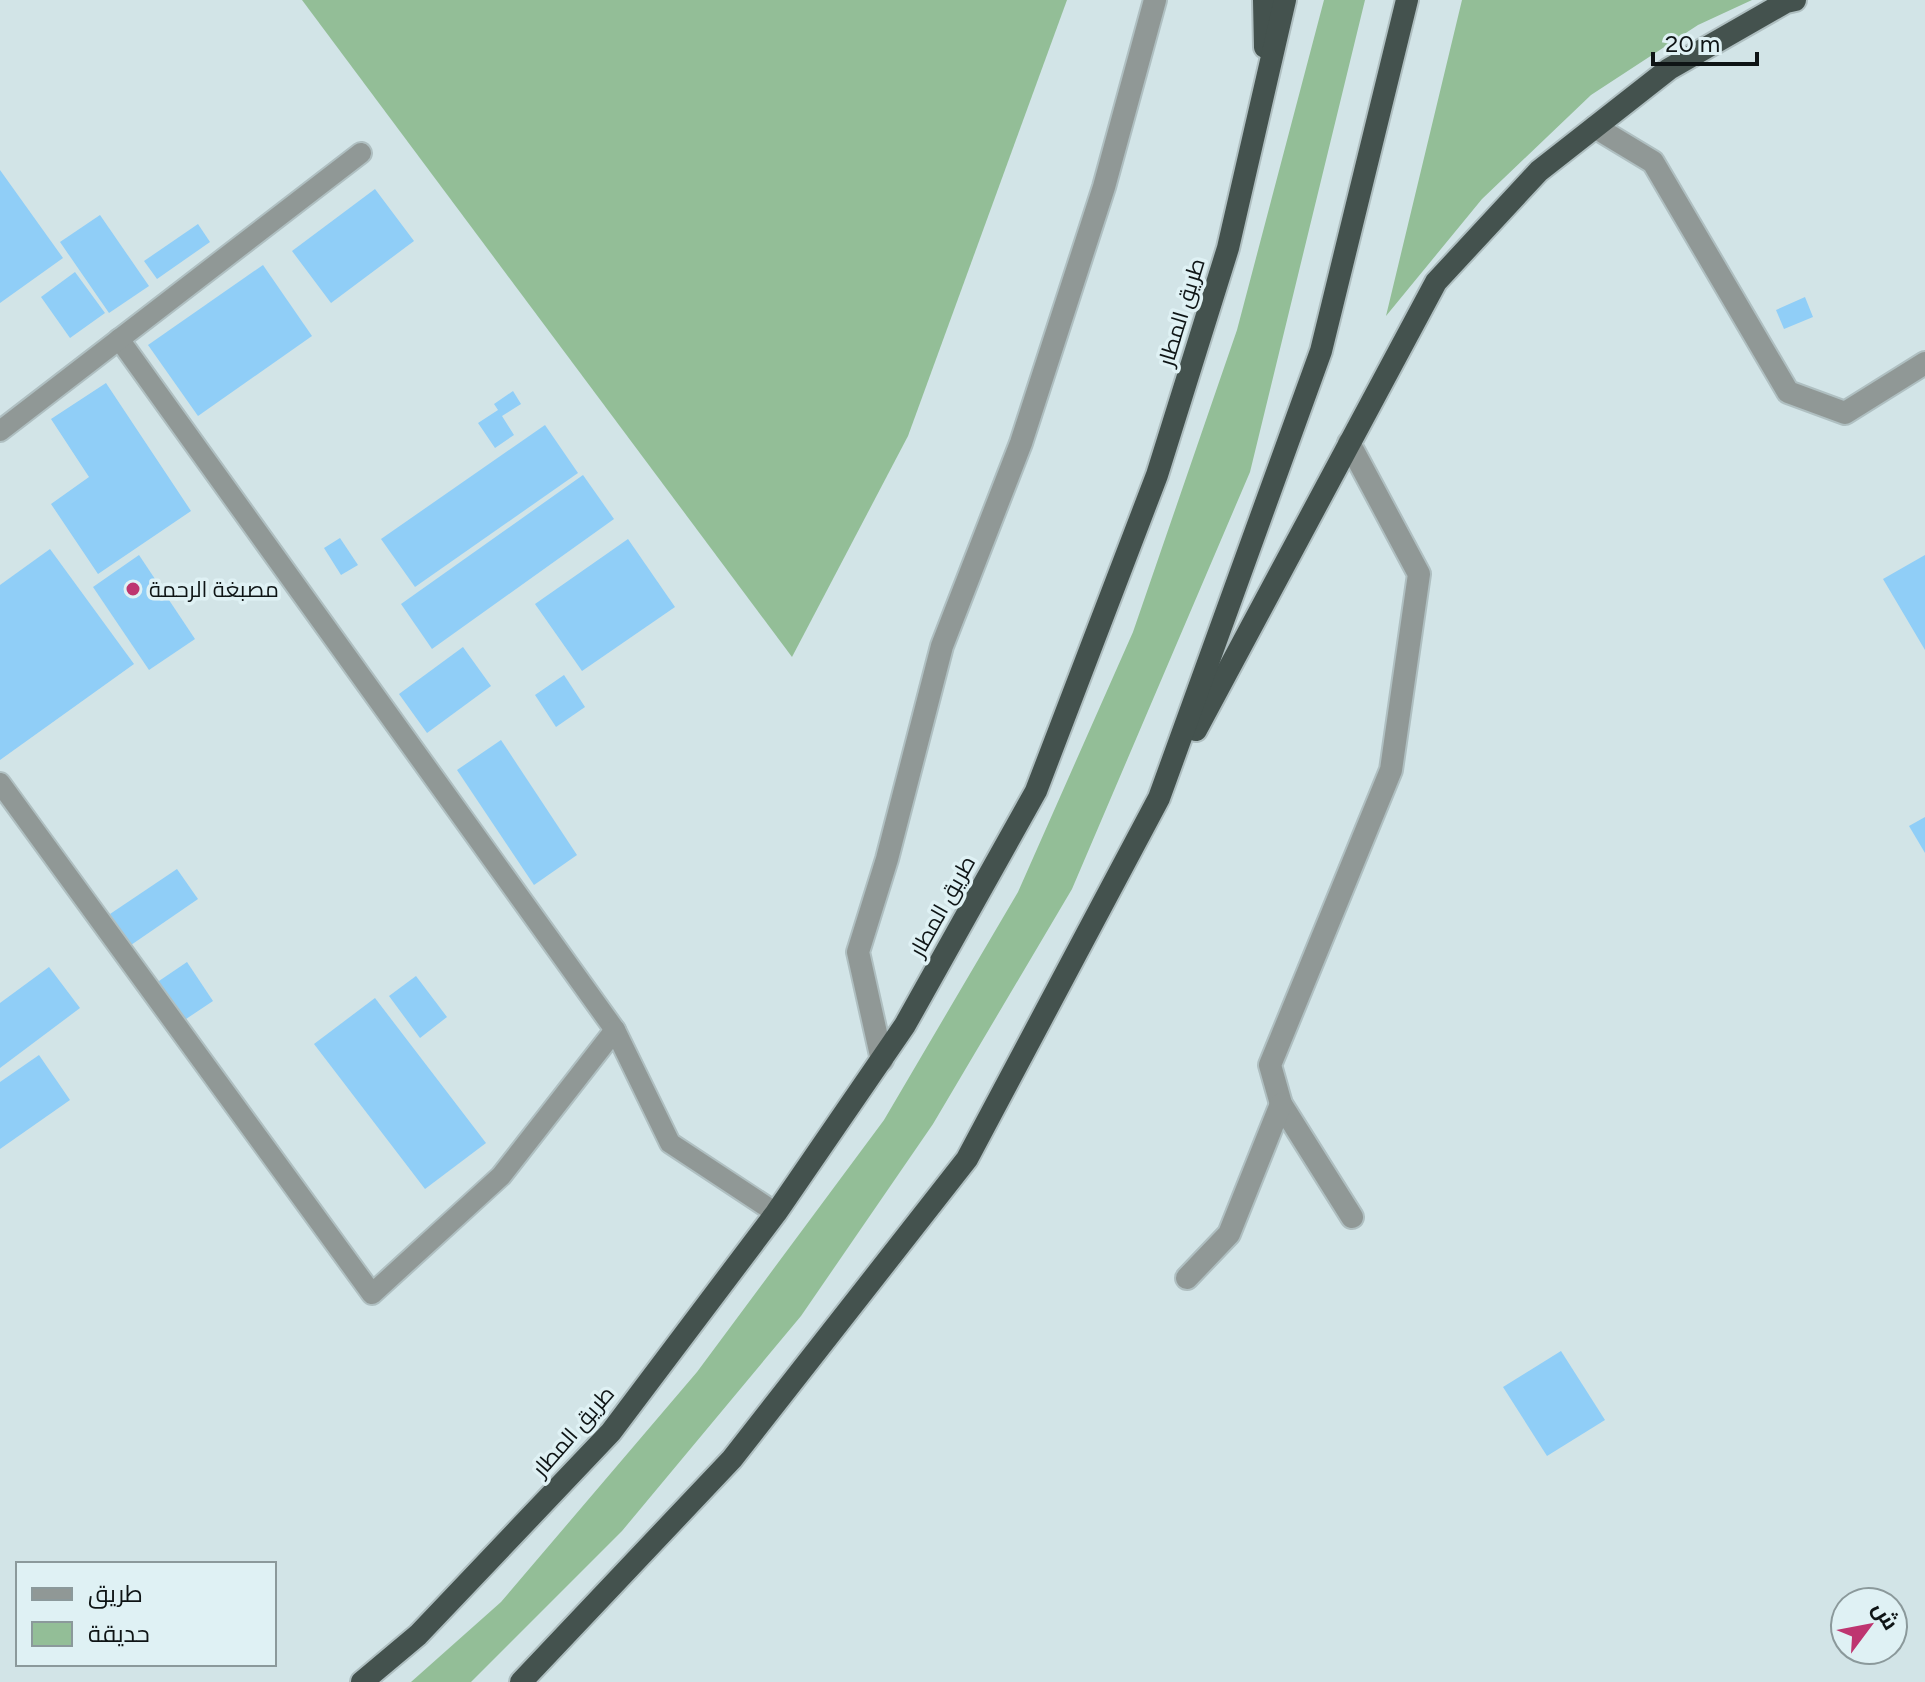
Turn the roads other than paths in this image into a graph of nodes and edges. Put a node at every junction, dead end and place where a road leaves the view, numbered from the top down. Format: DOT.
graph roads {
  1 [pos="1155,0"];
  2 [pos="1264,0"];
  3 [pos="1285,0"];
  4 [pos="1407,0"];
  5 [pos="1795,0"];
  6 [pos="1265,82"];
  7 [pos="1595,127"];
  8 [pos="361,153"];
  9 [pos="119,339"];
  10 [pos="1925,363"];
  11 [pos="0,431"];
  12 [pos="1349,443"];
  13 [pos="0,783"];
  14 [pos="1159,798"];
  15 [pos="615,1030"];
  16 [pos="882,1060"];
  17 [pos="1281,1104"];
  18 [pos="776,1213"];
  19 [pos="1352,1217"];
  20 [pos="1187,1278"];
  21 [pos="362,1682"];
  22 [pos="521,1682"];
  1 -- 16 [label="street"];
  2 -- 6 [label="highway"];
  3 -- 6 [label="highway, طريق المطار"];
  4 -- 14 [label="highway"];
  5 -- 7 [label="highway"];
  6 -- 16 [label="highway, طريق المطار"];
  7 -- 10 [label="street"];
  7 -- 12 [label="highway"];
  8 -- 9 [label="lane"];
  9 -- 11 [label="lane"];
  9 -- 15 [label="lane"];
  12 -- 14 [label="highway"];
  12 -- 17 [label="street"];
  13 -- 15 [label="lane"];
  14 -- 22 [label="highway"];
  15 -- 18 [label="lane"];
  16 -- 18 [label="highway, طريق المطار"];
  17 -- 19 [label="street"];
  17 -- 20 [label="street"];
  18 -- 21 [label="highway, طريق المطار"];
}
